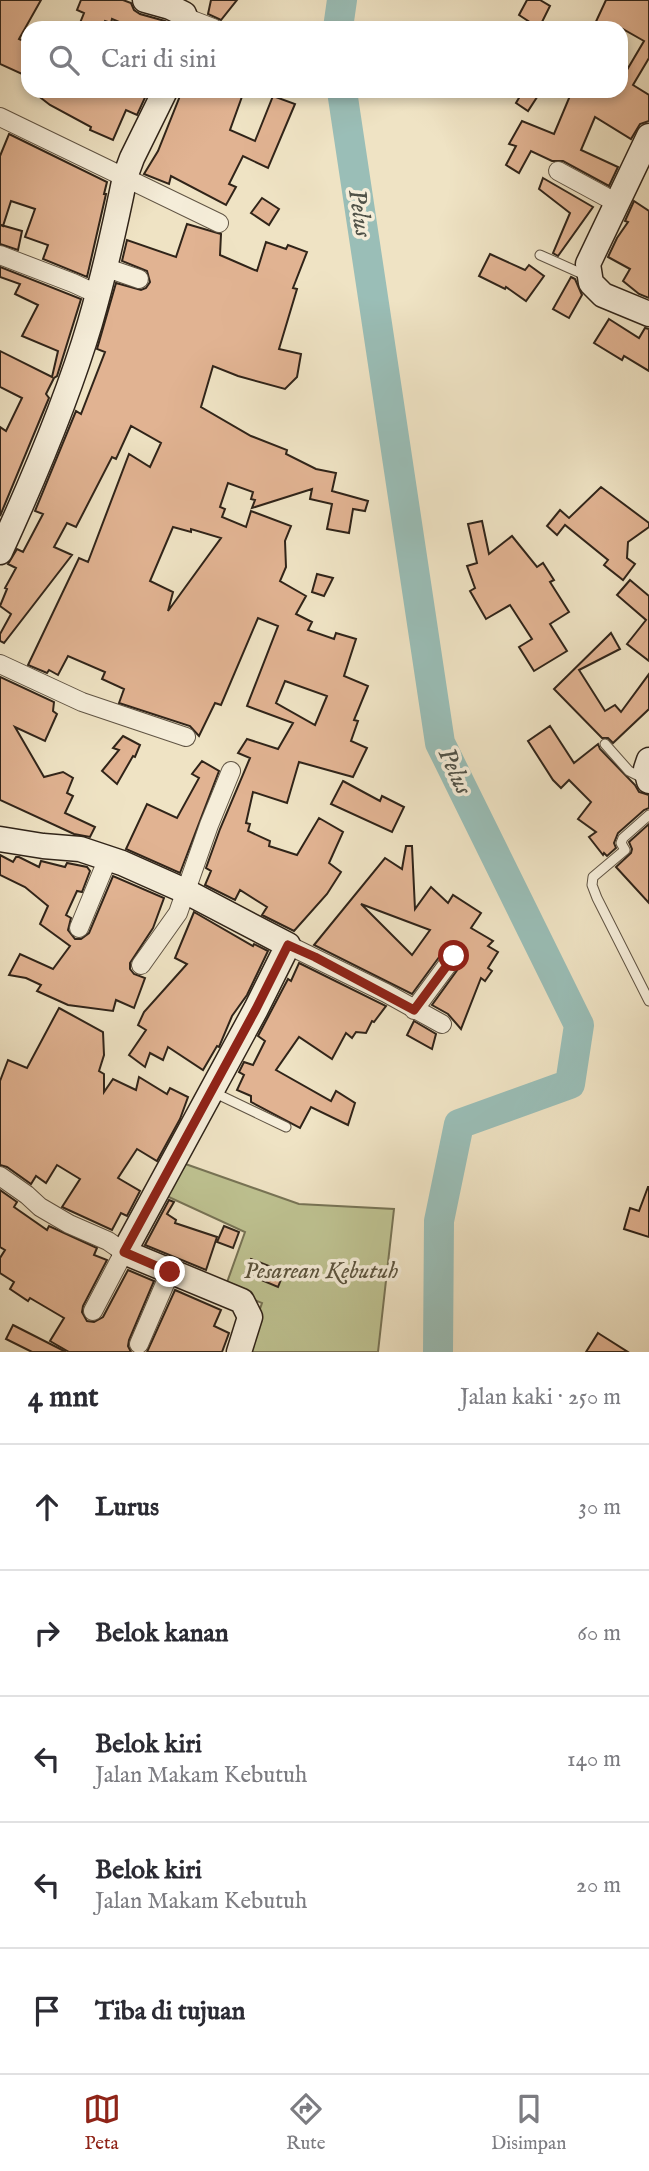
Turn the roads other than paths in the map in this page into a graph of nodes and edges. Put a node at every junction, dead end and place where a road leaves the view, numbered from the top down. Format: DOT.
graph roads {
  1 [pos="145,0"];
  2 [pos="187,15"];
  3 [pos="162,98"];
  4 [pos="0,117"];
  5 [pos="649,136"];
  6 [pos="558,171"];
  7 [pos="125,177"];
  8 [pos="617,203"];
  9 [pos="219,223"];
  10 [pos="0,255"];
  11 [pos="540,255"];
  12 [pos="104,267"];
  13 [pos="590,277"];
  14 [pos="139,279"];
  15 [pos="97,294"];
  16 [pos="649,314"];
  17 [pos="0,552"];
  18 [pos="0,664"];
  19 [pos="186,737"];
  20 [pos="605,744"];
  21 [pos="231,771"];
  22 [pos="649,774"];
  23 [pos="649,815"];
  24 [pos="0,839"];
  25 [pos="108,858"];
  26 [pos="186,891"];
  27 [pos="79,928"];
  28 [pos="288,945"];
  29 [pos="454,956"];
  30 [pos="141,965"];
  31 [pos="649,1001"];
  32 [pos="414,1010"];
  33 [pos="442,1024"];
  34 [pos="212,1091"];
  35 [pos="286,1127"];
  36 [pos="0,1175"];
  37 [pos="124,1252"];
  38 [pos="170,1272"];
  39 [pos="93,1311"];
  40 [pos="139,1344"];
  41 [pos="239,1352"];
  1 -- 2 [label="street"];
  3 -- 7 [label="street"];
  4 -- 7 [label="street"];
  5 -- 8 [label="street"];
  6 -- 8 [label="street"];
  7 -- 9 [label="street"];
  7 -- 12 [label="street"];
  8 -- 13 [label="street"];
  10 -- 15 [label="street"];
  11 -- 13 [label="lane"];
  12 -- 14 [label="street"];
  12 -- 15 [label="street"];
  13 -- 16 [label="street"];
  15 -- 17 [label="street"];
  18 -- 19 [label="street"];
  20 -- 22 [label="lane"];
  21 -- 26 [label="street"];
  23 -- 31 [label="lane"];
  24 -- 25 [label="street"];
  25 -- 26 [label="street"];
  25 -- 27 [label="street"];
  26 -- 28 [label="street"];
  26 -- 30 [label="street"];
  28 -- 32 [label="street"];
  28 -- 34 [label="street"];
  29 -- 32 [label="street"];
  32 -- 33 [label="street"];
  34 -- 35 [label="lane"];
  34 -- 37 [label="street"];
  36 -- 37 [label="street"];
  37 -- 38 [label="street"];
  37 -- 39 [label="street"];
  38 -- 40 [label="street"];
  38 -- 41 [label="street"];
}
